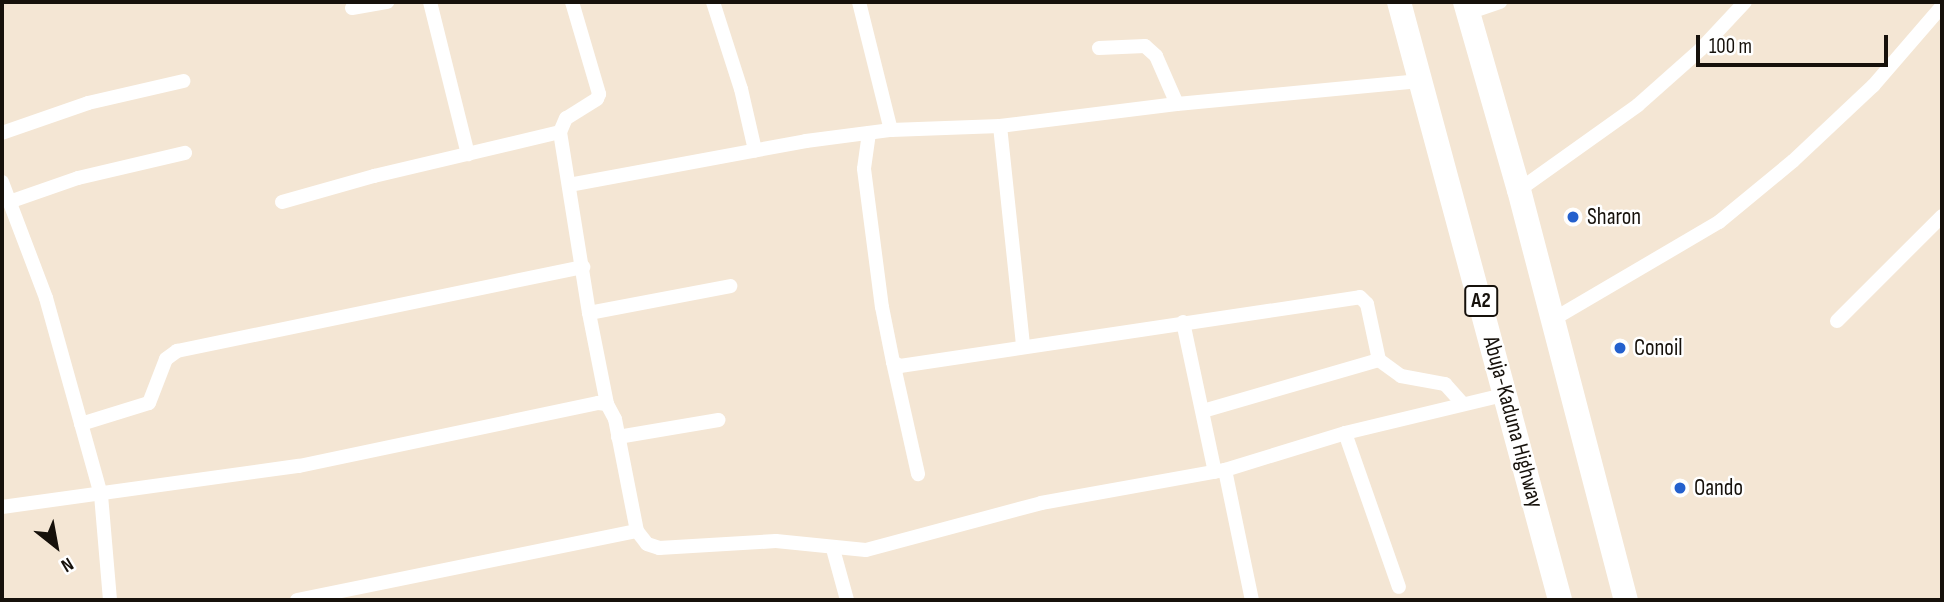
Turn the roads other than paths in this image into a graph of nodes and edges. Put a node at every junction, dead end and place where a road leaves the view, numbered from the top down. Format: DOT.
graph roads {
  1 [pos="387,2"];
  2 [pos="430,2"];
  3 [pos="572,2"];
  4 [pos="713,2"];
  5 [pos="859,2"];
  6 [pos="1399,2"];
  7 [pos="1500,2"];
  8 [pos="1745,2"];
  9 [pos="1942,6"];
  10 [pos="1467,7"];
  11 [pos="352,8"];
  12 [pos="1099,48"];
  13 [pos="183,81"];
  14 [pos="1420,81"];
  15 [pos="1177,104"];
  16 [pos="1000,126"];
  17 [pos="891,130"];
  18 [pos="560,132"];
  19 [pos="2,133"];
  20 [pos="869,133"];
  21 [pos="755,150"];
  22 [pos="185,153"];
  23 [pos="468,153"];
  24 [pos="2,182"];
  25 [pos="569,185"];
  26 [pos="1519,190"];
  27 [pos="9,202"];
  28 [pos="282,202"];
  29 [pos="1942,216"];
  30 [pos="583,267"];
  31 [pos="730,286"];
  32 [pos="589,313"];
  33 [pos="1552,320"];
  34 [pos="1837,321"];
  35 [pos="1183,322"];
  36 [pos="1023,345"];
  37 [pos="1379,360"];
  38 [pos="893,362"];
  39 [pos="1507,394"];
  40 [pos="603,399"];
  41 [pos="1463,404"];
  42 [pos="1203,411"];
  43 [pos="719,420"];
  44 [pos="81,424"];
  45 [pos="1345,433"];
  46 [pos="618,437"];
  47 [pos="1220,471"];
  48 [pos="918,474"];
  49 [pos="102,495"];
  50 [pos="2,507"];
  51 [pos="637,531"];
  52 [pos="833,548"];
  53 [pos="1399,587"];
  54 [pos="110,600"];
  55 [pos="297,600"];
  56 [pos="847,600"];
  57 [pos="1252,600"];
  58 [pos="1560,600"];
  59 [pos="1626,600"];
  1 -- 11 [label="street"];
  2 -- 23 [label="street"];
  3 -- 18 [label="street"];
  4 -- 21 [label="street"];
  5 -- 17 [label="street"];
  6 -- 14 [label="highway, Abuja-Kaduna Highway / A2"];
  7 -- 10 [label="street"];
  8 -- 26 [label="street"];
  9 -- 33 [label="street"];
  10 -- 26 [label="highway"];
  12 -- 15 [label="street"];
  13 -- 19 [label="street"];
  14 -- 15 [label="street"];
  14 -- 39 [label="highway, Abuja-Kaduna Highway / A2"];
  15 -- 16 [label="street"];
  16 -- 17 [label="street"];
  16 -- 36 [label="street"];
  17 -- 20 [label="street"];
  18 -- 23 [label="street"];
  18 -- 25 [label="street"];
  20 -- 21 [label="street"];
  20 -- 38 [label="street"];
  21 -- 25 [label="street"];
  22 -- 27 [label="street"];
  23 -- 28 [label="street"];
  24 -- 27 [label="street"];
  25 -- 30 [label="street"];
  26 -- 33 [label="highway"];
  27 -- 44 [label="street"];
  29 -- 34 [label="street"];
  30 -- 32 [label="street"];
  30 -- 44 [label="street"];
  31 -- 32 [label="street"];
  32 -- 40 [label="street"];
  33 -- 59 [label="highway"];
  35 -- 36 [label="street"];
  35 -- 37 [label="street"];
  35 -- 42 [label="street"];
  36 -- 38 [label="street"];
  37 -- 41 [label="street"];
  37 -- 42 [label="street"];
  38 -- 48 [label="street"];
  39 -- 41 [label="street"];
  39 -- 58 [label="highway, Abuja-Kaduna Highway / A2"];
  40 -- 46 [label="street"];
  40 -- 49 [label="street"];
  41 -- 45 [label="street"];
  42 -- 47 [label="street"];
  43 -- 46 [label="street"];
  44 -- 49 [label="street"];
  45 -- 47 [label="street"];
  45 -- 53 [label="street"];
  46 -- 51 [label="street"];
  47 -- 52 [label="street"];
  47 -- 57 [label="street"];
  49 -- 50 [label="street"];
  49 -- 54 [label="street"];
  51 -- 52 [label="street"];
  51 -- 55 [label="street"];
  52 -- 56 [label="street"];
}
